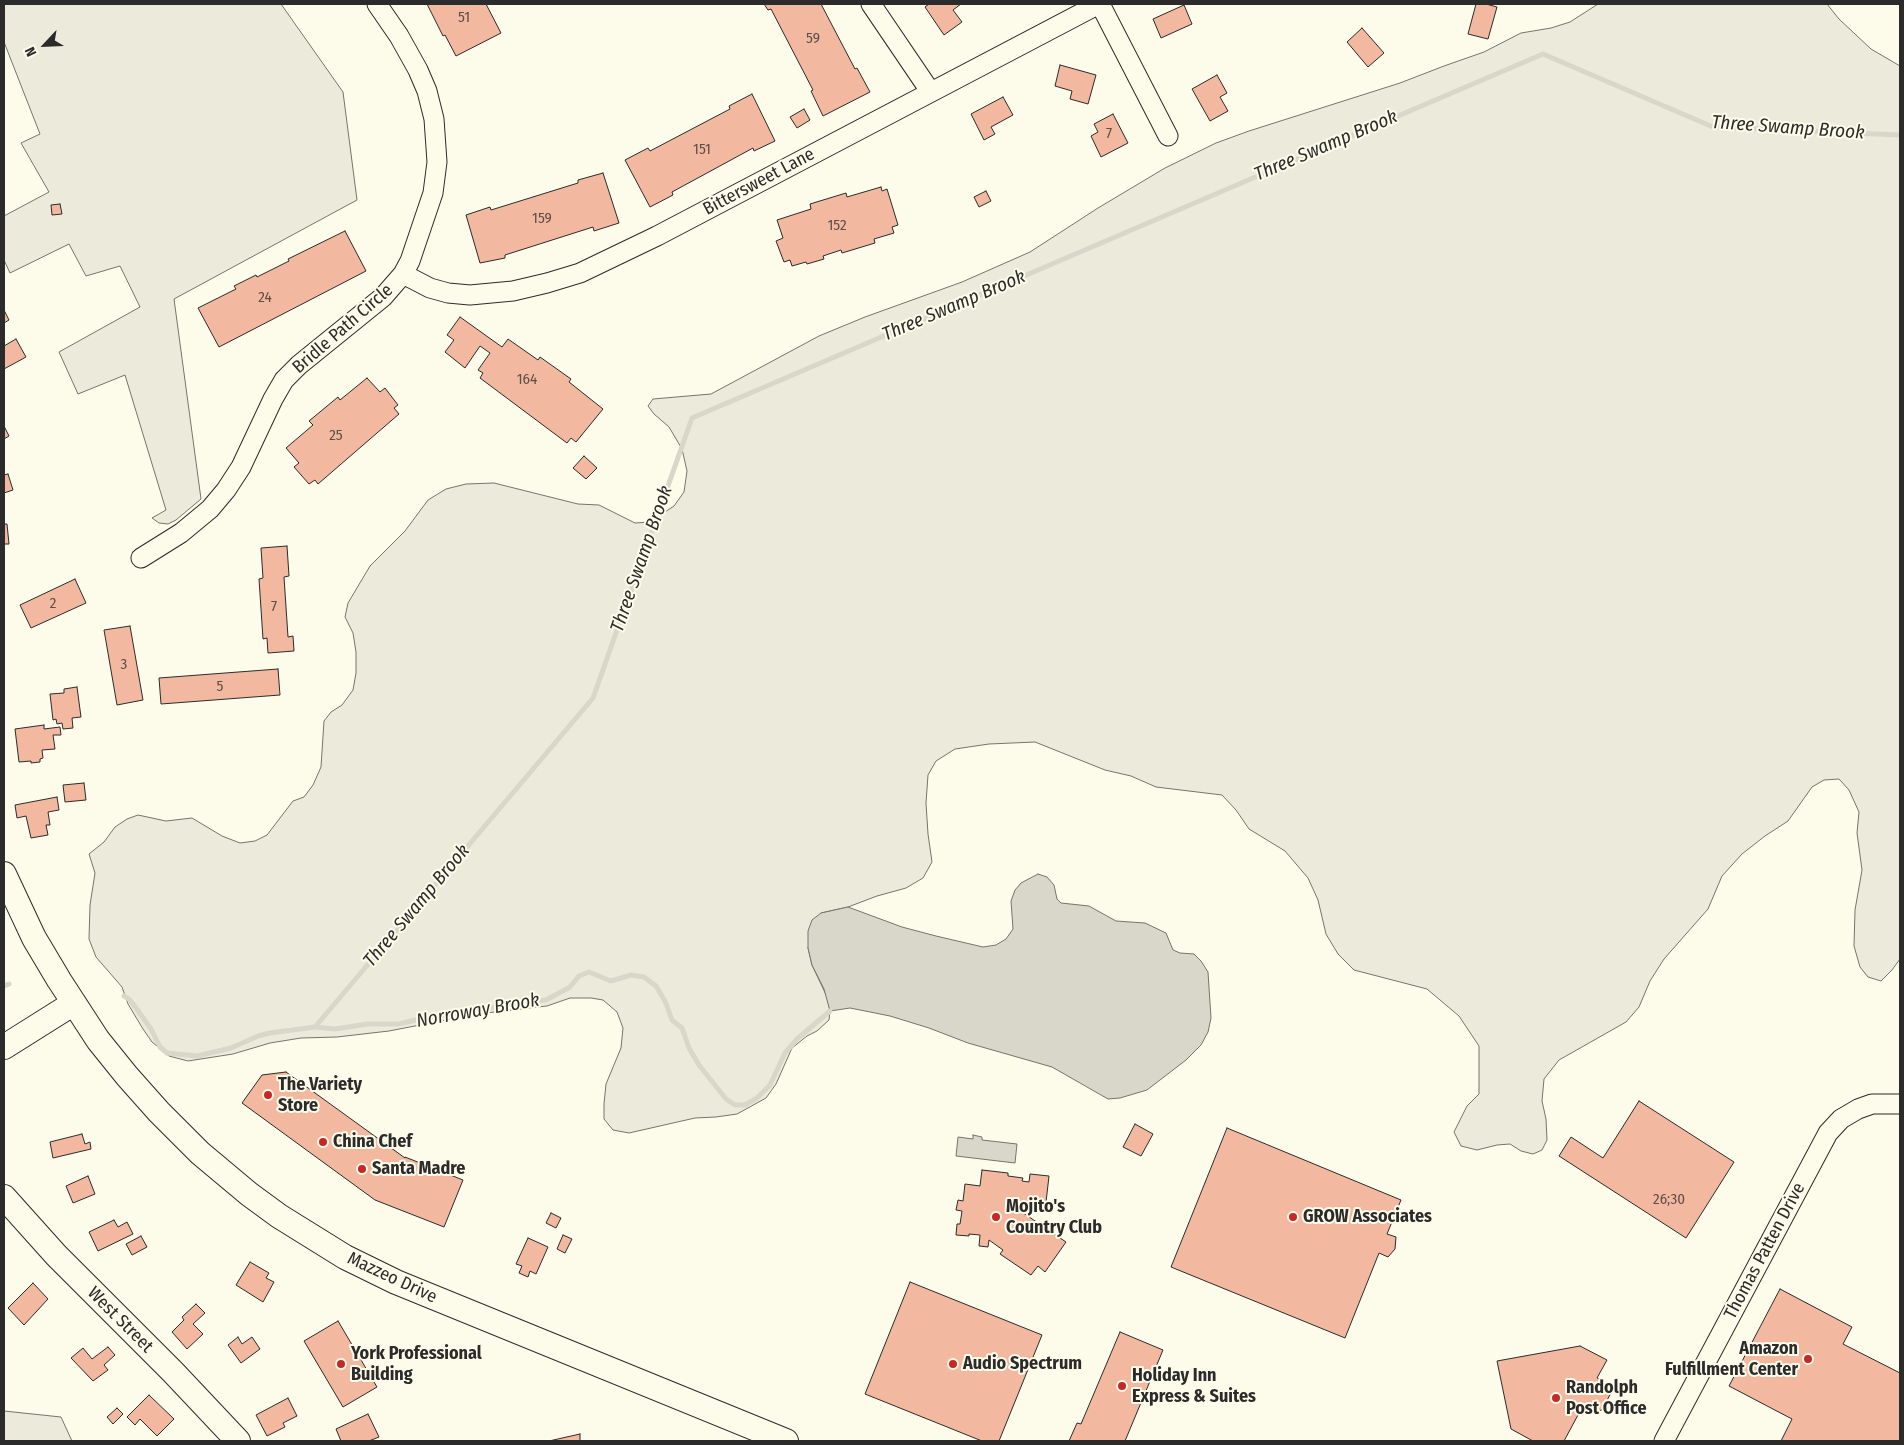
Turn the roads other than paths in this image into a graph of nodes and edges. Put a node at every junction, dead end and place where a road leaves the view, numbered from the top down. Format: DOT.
graph roads {
  1 [pos="377,4"];
  2 [pos="871,4"];
  3 [pos="1100,4"];
  4 [pos="930,91"];
  5 [pos="1168,136"];
  6 [pos="403,274"];
  7 [pos="141,558"];
  8 [pos="4,874"];
  9 [pos="74,1003"];
  10 [pos="4,1046"];
  11 [pos="1900,1104"];
  12 [pos="4,1198"];
  13 [pos="238,1441"];
  14 [pos="786,1441"];
  15 [pos="1664,1441"];
  1 -- 6 [label="street, Bridle Path Circle"];
  2 -- 4 [label="street"];
  3 -- 4 [label="street, Bittersweet Lane"];
  3 -- 5 [label="street"];
  4 -- 6 [label="street, Bittersweet Lane"];
  6 -- 7 [label="street, Bridle Path Circle"];
  8 -- 9 [label="main road, Mazzeo Drive"];
  9 -- 10 [label="main road"];
  9 -- 14 [label="main road, Mazzeo Drive"];
  11 -- 15 [label="street, Thomas Patten Drive"];
  12 -- 13 [label="main road, West Street"];
}
